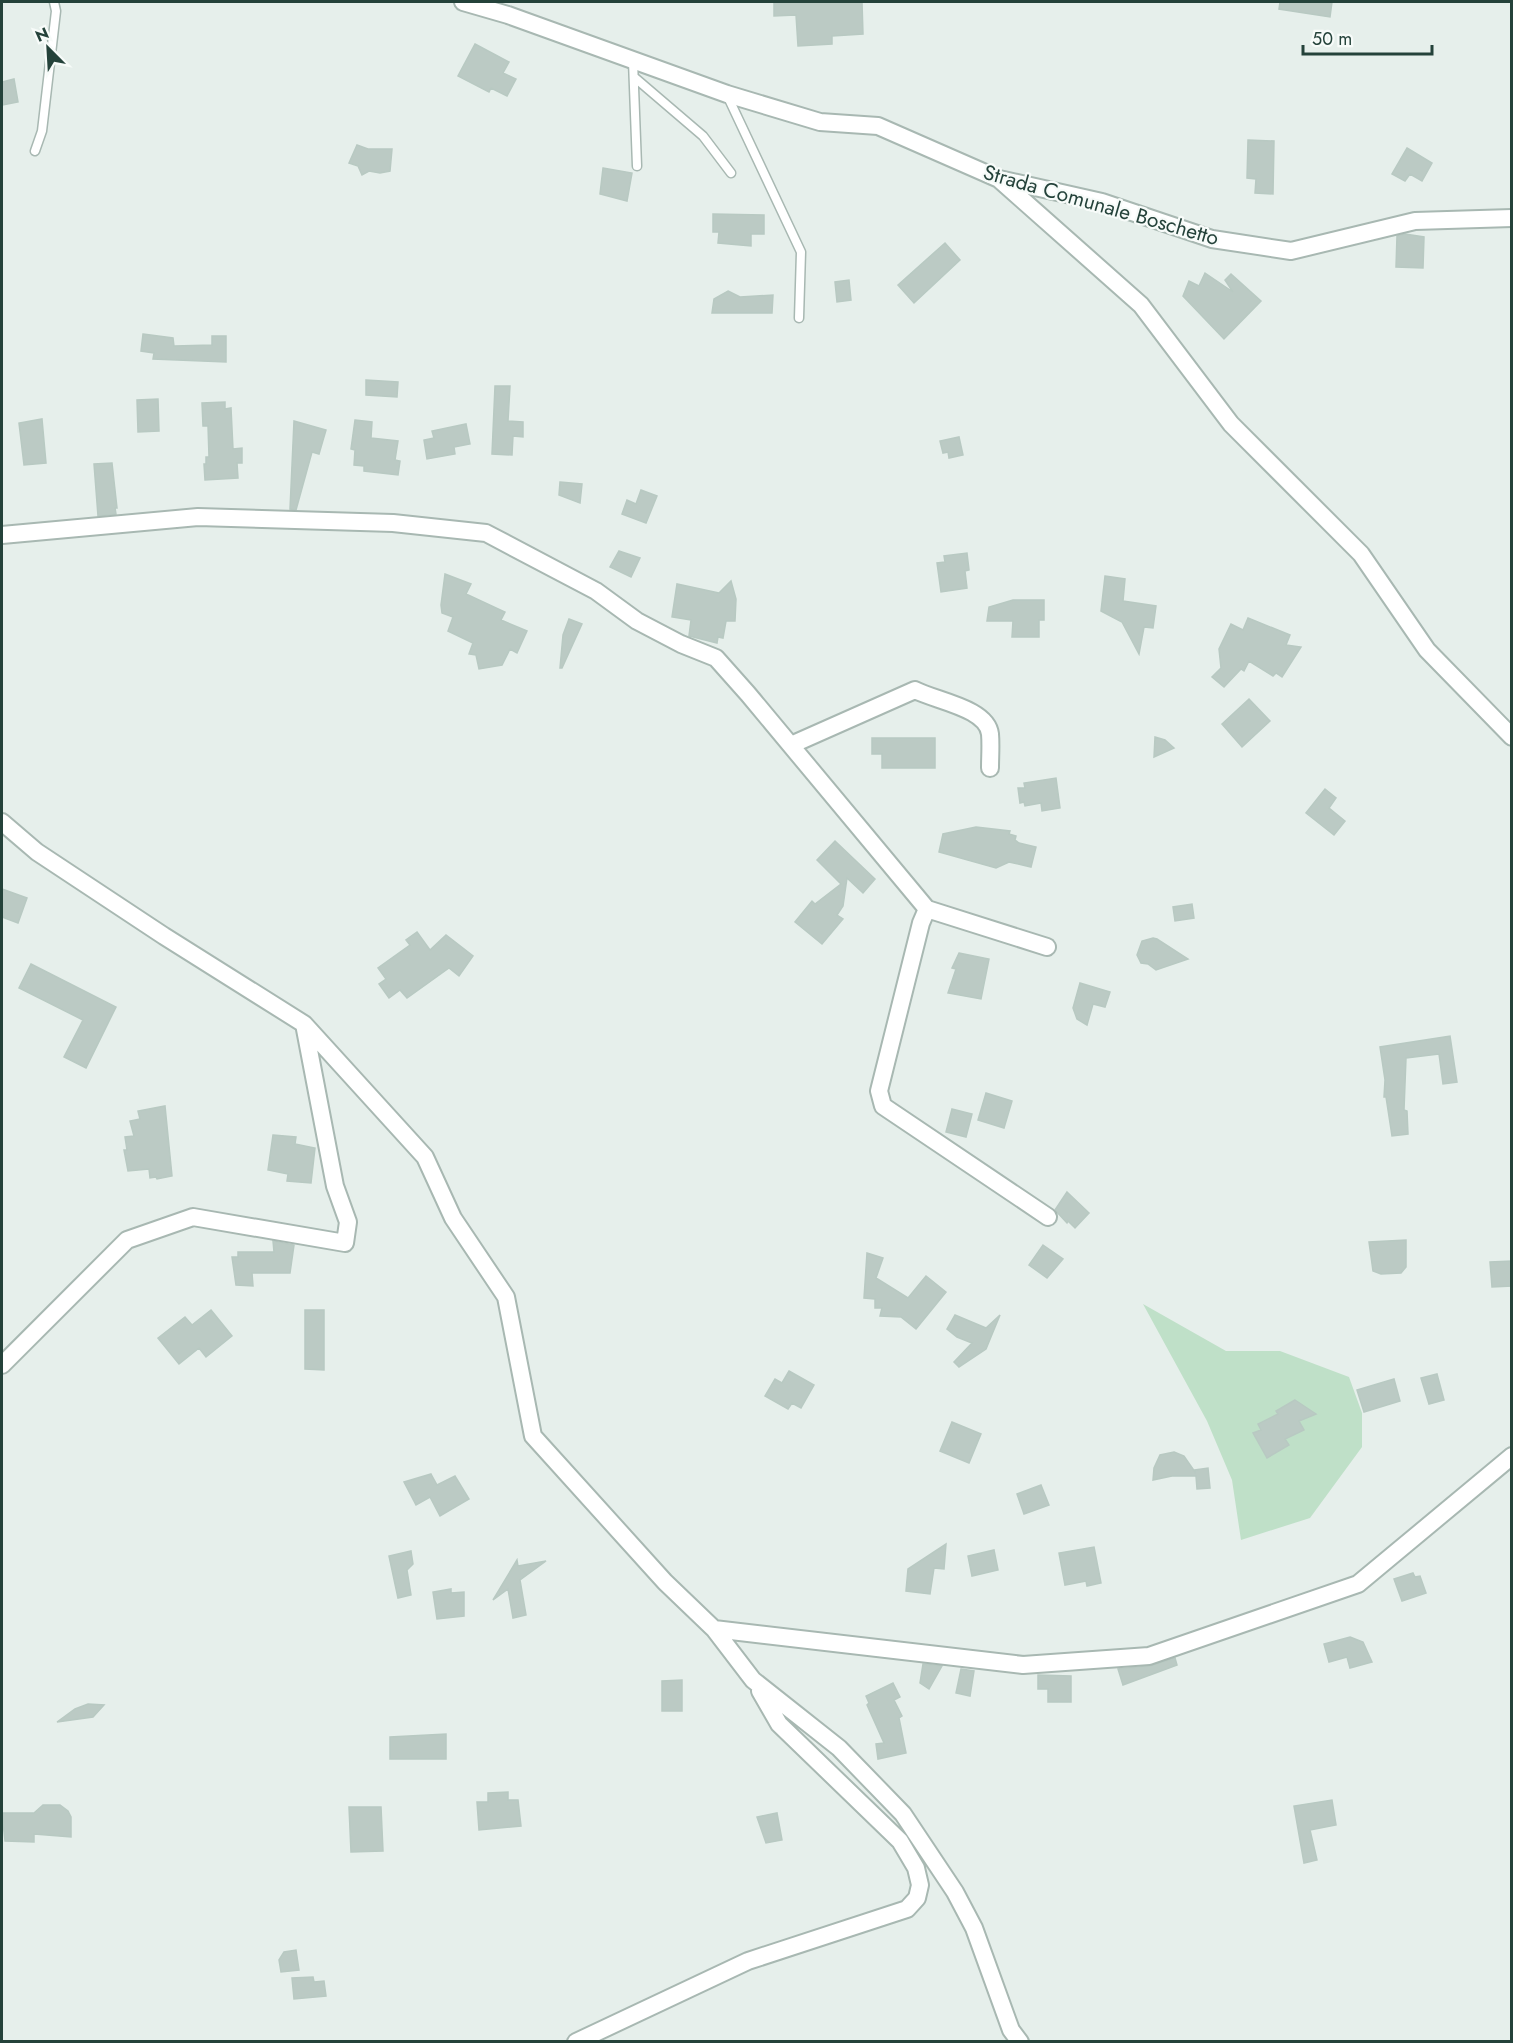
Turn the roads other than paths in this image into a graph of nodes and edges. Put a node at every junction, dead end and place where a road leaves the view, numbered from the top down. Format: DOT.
graph roads {
  1 [pos="54,2"];
  2 [pos="463,2"];
  3 [pos="634,69"];
  4 [pos="727,94"];
  5 [pos="35,151"];
  6 [pos="637,166"];
  7 [pos="731,173"];
  8 [pos="999,179"];
  9 [pos="1512,218"];
  10 [pos="799,318"];
  11 [pos="2,535"];
  12 [pos="1512,737"];
  13 [pos="791,745"];
  14 [pos="990,768"];
  15 [pos="2,822"];
  16 [pos="927,909"];
  17 [pos="1047,947"];
  18 [pos="304,1024"];
  19 [pos="1048,1217"];
  20 [pos="2,1365"];
  21 [pos="1512,1456"];
  22 [pos="714,1629"];
  23 [pos="753,1680"];
  24 [pos="576,2042"];
  25 [pos="1020,2042"];
  1 -- 5 [label="lane"];
  2 -- 3 [label="street, Strada Comunale Boschetto"];
  3 -- 4 [label="street, Strada Comunale Boschetto"];
  3 -- 6 [label="lane"];
  3 -- 7 [label="lane"];
  4 -- 8 [label="street, Strada Comunale Boschetto"];
  4 -- 10 [label="lane"];
  8 -- 9 [label="street, Strada Comunale Boschetto"];
  8 -- 12 [label="street"];
  11 -- 13 [label="street"];
  13 -- 14 [label="street"];
  13 -- 16 [label="street"];
  15 -- 18 [label="street"];
  16 -- 17 [label="street"];
  16 -- 19 [label="street"];
  18 -- 20 [label="street"];
  18 -- 22 [label="street"];
  21 -- 22 [label="street"];
  22 -- 23 [label="street"];
  23 -- 24 [label="street"];
  23 -- 25 [label="street"];
}
